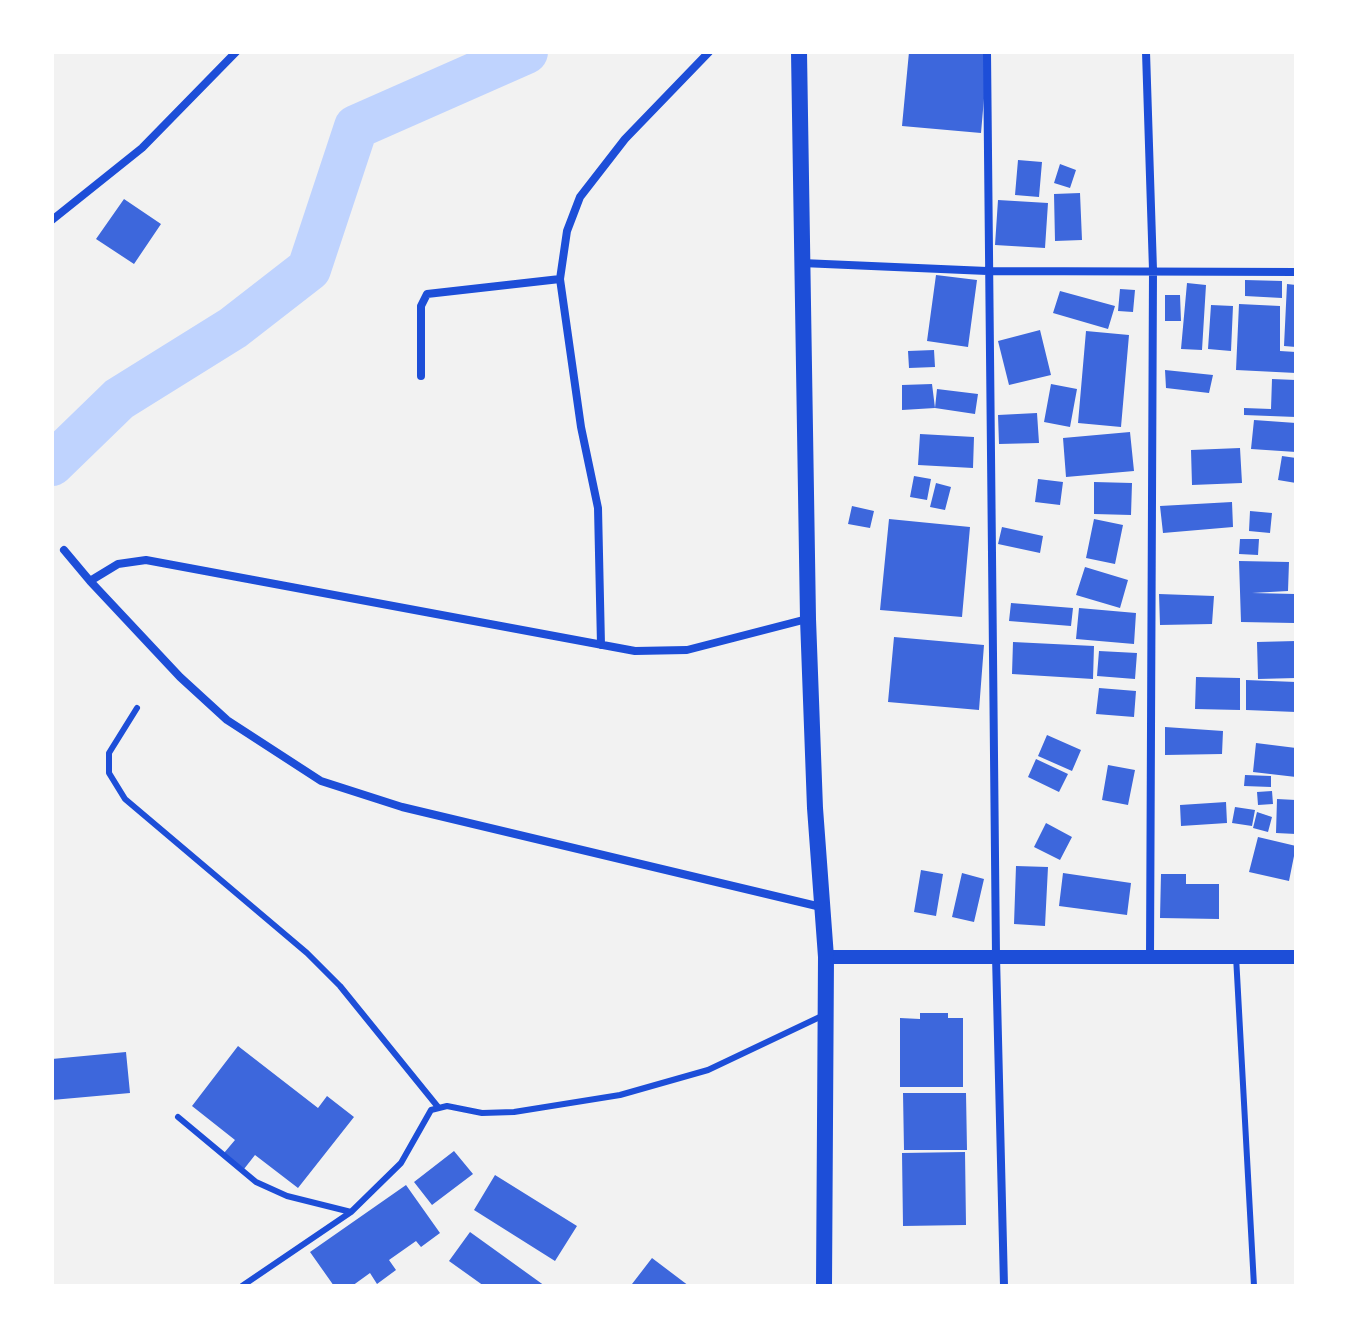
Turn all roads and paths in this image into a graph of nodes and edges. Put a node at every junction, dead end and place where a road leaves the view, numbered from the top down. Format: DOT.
graph roads {
  1 [pos="236,52"];
  2 [pos="709,52"];
  3 [pos="799,52"];
  4 [pos="987,52"];
  5 [pos="1146,52"];
  6 [pos="52,220"];
  7 [pos="802,263"];
  8 [pos="1153,270"];
  9 [pos="987,271"];
  10 [pos="1296,272"];
  11 [pos="560,279"];
  12 [pos="421,376"];
  13 [pos="64,550"];
  14 [pos="90,581"];
  15 [pos="808,619"];
  16 [pos="601,645"];
  17 [pos="137,708"];
  18 [pos="821,907"];
  19 [pos="996,956"];
  20 [pos="1150,956"];
  21 [pos="1236,956"];
  22 [pos="826,957"];
  23 [pos="1296,957"];
  24 [pos="824,1015"];
  25 [pos="438,1107"];
  26 [pos="178,1117"];
  27 [pos="351,1212"];
  28 [pos="242,1286"];
  29 [pos="824,1286"];
  30 [pos="1004,1286"];
  31 [pos="1254,1286"];
  1 -- 6 [label="street"];
  2 -- 11 [label="street"];
  3 -- 7 [label="main road"];
  4 -- 9 [label="street"];
  5 -- 8 [label="street"];
  7 -- 9 [label="street"];
  7 -- 15 [label="main road"];
  8 -- 9 [label="street"];
  8 -- 10 [label="street"];
  8 -- 20 [label="street"];
  9 -- 19 [label="street"];
  11 -- 12 [label="street"];
  11 -- 16 [label="street"];
  13 -- 14 [label="street"];
  14 -- 16 [label="street"];
  14 -- 18 [label="street"];
  15 -- 16 [label="street"];
  15 -- 18 [label="main road"];
  17 -- 25 [label="lane"];
  18 -- 22 [label="main road"];
  19 -- 20 [label="street"];
  19 -- 22 [label="street"];
  19 -- 30 [label="street"];
  20 -- 21 [label="street"];
  21 -- 23 [label="street"];
  21 -- 31 [label="lane"];
  22 -- 24 [label="main road"];
  24 -- 25 [label="lane"];
  24 -- 29 [label="main road"];
  25 -- 27 [label="lane"];
  26 -- 27 [label="lane"];
  27 -- 28 [label="lane"];
}
